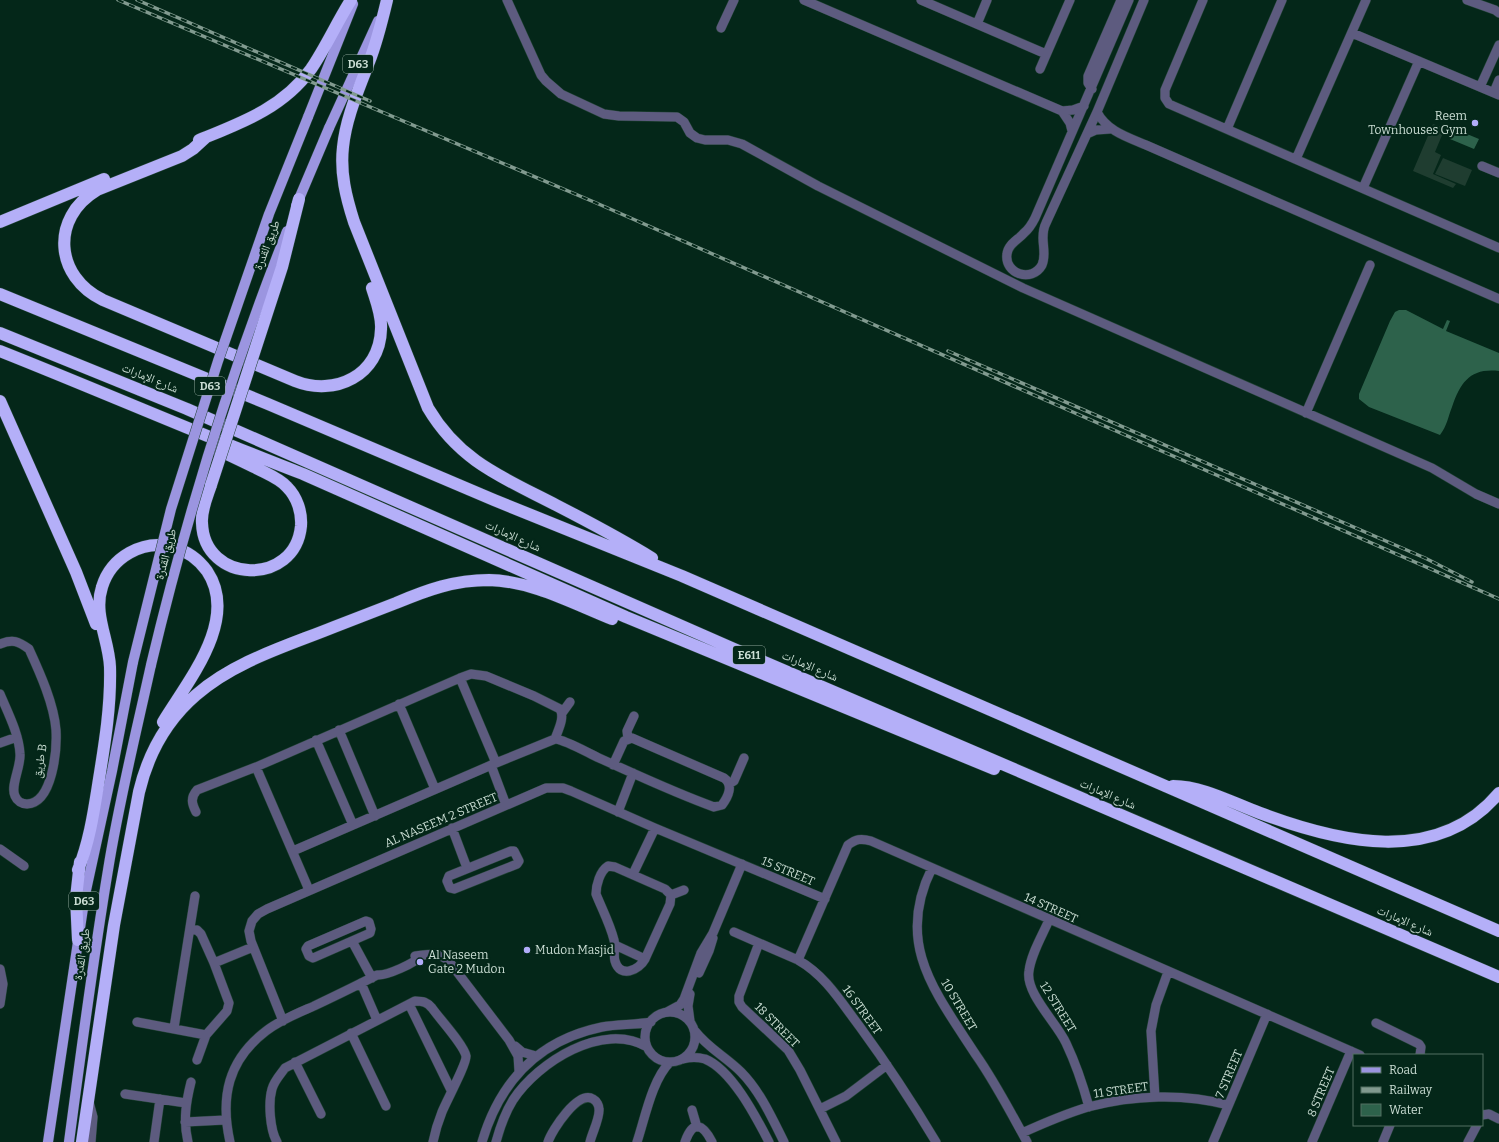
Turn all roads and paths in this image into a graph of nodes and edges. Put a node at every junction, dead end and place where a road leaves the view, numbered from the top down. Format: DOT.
graph roads {
  1 [pos="351,0"];
  2 [pos="355,0"];
  3 [pos="387,0"];
  4 [pos="507,0"];
  5 [pos="734,0"];
  6 [pos="804,0"];
  7 [pos="921,0"];
  8 [pos="987,0"];
  9 [pos="1070,0"];
  10 [pos="1120,0"];
  11 [pos="1130,0"];
  12 [pos="1144,0"];
  13 [pos="1203,0"];
  14 [pos="1282,0"];
  15 [pos="1366,0"];
  16 [pos="1467,0"];
  17 [pos="1498,11"];
  18 [pos="977,24"];
  19 [pos="721,28"];
  20 [pos="1352,33"];
  21 [pos="1499,46"];
  22 [pos="1046,54"];
  23 [pos="1418,61"];
  24 [pos="1040,69"];
  25 [pos="1499,80"];
  26 [pos="1480,87"];
  27 [pos="1092,89"];
  28 [pos="1496,94"];
  29 [pos="1084,106"];
  30 [pos="1062,111"];
  31 [pos="1097,112"];
  32 [pos="1110,129"];
  33 [pos="1227,129"];
  34 [pos="1072,132"];
  35 [pos="1087,134"];
  36 [pos="205,138"];
  37 [pos="1296,159"];
  38 [pos="1482,166"];
  39 [pos="1499,173"];
  40 [pos="1363,188"];
  41 [pos="299,199"];
  42 [pos="0,222"];
  43 [pos="359,235"];
  44 [pos="1499,248"];
  45 [pos="1370,265"];
  46 [pos="0,294"];
  47 [pos="1499,299"];
  48 [pos="0,333"];
  49 [pos="0,351"];
  50 [pos="66,377"];
  51 [pos="0,402"];
  52 [pos="1306,413"];
  53 [pos="1499,504"];
  54 [pos="682,576"];
  55 [pos="0,644"];
  56 [pos="460,678"];
  57 [pos="0,694"];
  58 [pos="570,702"];
  59 [pos="399,704"];
  60 [pos="562,713"];
  61 [pos="634,716"];
  62 [pos="882,723"];
  63 [pos="339,730"];
  64 [pos="17,736"];
  65 [pos="554,739"];
  66 [pos="628,739"];
  67 [pos="316,740"];
  68 [pos="0,743"];
  69 [pos="744,758"];
  70 [pos="493,764"];
  71 [pos="614,764"];
  72 [pos="256,767"];
  73 [pos="633,773"];
  74 [pos="729,784"];
  75 [pos="1165,786"];
  76 [pos="435,789"];
  77 [pos="1499,794"];
  78 [pos="506,805"];
  79 [pos="196,812"];
  80 [pos="618,812"];
  81 [pos="375,816"];
  82 [pos="353,825"];
  83 [pos="452,828"];
  84 [pos="655,828"];
  85 [pos="1168,835"];
  86 [pos="0,849"];
  87 [pos="292,851"];
  88 [pos="742,864"];
  89 [pos="24,866"];
  90 [pos="468,868"];
  91 [pos="932,868"];
  92 [pos="78,870"];
  93 [pos="633,874"];
  94 [pos="122,885"];
  95 [pos="309,890"];
  96 [pos="684,890"];
  97 [pos="671,895"];
  98 [pos="195,896"];
  99 [pos="825,899"];
  100 [pos="1049,920"];
  101 [pos="190,929"];
  102 [pos="1499,931"];
  103 [pos="734,932"];
  104 [pos="78,940"];
  105 [pos="352,940"];
  106 [pos="759,943"];
  107 [pos="615,946"];
  108 [pos="253,947"];
  109 [pos="702,958"];
  110 [pos="645,959"];
  111 [pos="798,960"];
  112 [pos="214,963"];
  113 [pos="0,969"];
  114 [pos="1168,972"];
  115 [pos="0,977"];
  116 [pos="374,977"];
  117 [pos="1499,977"];
  118 [pos="362,983"];
  119 [pos="2,991"];
  120 [pos="0,1004"];
  121 [pos="409,1004"];
  122 [pos="667,1012"];
  123 [pos="1267,1014"];
  124 [pos="377,1020"];
  125 [pos="283,1021"];
  126 [pos="690,1021"];
  127 [pos="137,1022"];
  128 [pos="651,1022"];
  129 [pos="1376,1024"];
  130 [pos="174,1028"];
  131 [pos="694,1031"];
  132 [pos="351,1033"];
  133 [pos="206,1034"];
  134 [pos="509,1040"];
  135 [pos="647,1047"];
  136 [pos="1351,1051"];
  137 [pos="1358,1054"];
  138 [pos="1420,1054"];
  139 [pos="536,1056"];
  140 [pos="682,1059"];
  141 [pos="197,1060"];
  142 [pos="295,1062"];
  143 [pos="670,1062"];
  144 [pos="887,1065"];
  145 [pos="520,1071"];
  146 [pos="191,1082"];
  147 [pos="452,1090"];
  148 [pos="125,1094"];
  149 [pos="88,1097"];
  150 [pos="1155,1097"];
  151 [pos="160,1099"];
  152 [pos="186,1103"];
  153 [pos="1228,1105"];
  154 [pos="386,1106"];
  155 [pos="1088,1107"];
  156 [pos="820,1109"];
  157 [pos="692,1110"];
  158 [pos="321,1114"];
  159 [pos="1483,1115"];
  160 [pos="1499,1119"];
  161 [pos="226,1120"];
  162 [pos="1483,1120"];
  163 [pos="185,1122"];
  164 [pos="1390,1126"];
  165 [pos="697,1127"];
  166 [pos="1022,1133"];
  167 [pos="186,1141"];
  168 [pos="48,1142"];
  169 [pos="68,1142"];
  170 [pos="82,1142"];
  171 [pos="91,1142"];
  172 [pos="154,1142"];
  173 [pos="230,1142"];
  174 [pos="277,1142"];
  175 [pos="433,1142"];
  176 [pos="482,1142"];
  177 [pos="496,1142"];
  178 [pos="548,1142"];
  179 [pos="590,1142"];
  180 [pos="637,1142"];
  181 [pos="685,1142"];
  182 [pos="712,1142"];
  183 [pos="769,1142"];
  184 [pos="784,1142"];
  185 [pos="836,1142"];
  186 [pos="936,1142"];
  187 [pos="1027,1142"];
  188 [pos="1213,1142"];
  189 [pos="1312,1142"];
  190 [pos="1382,1142"];
  1 -- 36 [label="highway"];
  2 -- 104 [label="main road, طريق القدرة / D63, bridge"];
  3 -- 41 [label="main road, طريق القدرة / D63, bridge"];
  3 -- 43 [label="highway"];
  4 -- 52 [label="street"];
  5 -- 19 [label="street"];
  6 -- 30 [label="street"];
  7 -- 18 [label="street"];
  8 -- 18 [label="street"];
  9 -- 22 [label="street"];
  10 -- 27 [label="street"];
  11 -- 27 [label="street"];
  12 -- 31 [label="street"];
  13 -- 33 [label="street"];
  14 -- 33 [label="street"];
  15 -- 20 [label="street"];
  16 -- 17 [label="street"];
  18 -- 22 [label="street"];
  20 -- 23 [label="street"];
  20 -- 37 [label="street"];
  21 -- 26 [label="street"];
  22 -- 24 [label="street"];
  23 -- 26 [label="street"];
  23 -- 40 [label="street"];
  25 -- 28 [label="street"];
  26 -- 28 [label="street"];
  27 -- 29 [label="street"];
  29 -- 30 [label="street"];
  29 -- 34 [label="street"];
  30 -- 34 [label="street"];
  31 -- 32 [label="street"];
  31 -- 35 [label="street"];
  32 -- 35 [label="street"];
  32 -- 47 [label="street"];
  33 -- 37 [label="street"];
  34 -- 35 [label="street"];
  36 -- 42 [label="highway"];
  36 -- 43 [label="highway"];
  37 -- 40 [label="street"];
  38 -- 39 [label="street"];
  40 -- 44 [label="street"];
  41 -- 50 [label="highway, bridge"];
  41 -- 169 [label="main road, طريق القدرة / D63, bridge"];
  43 -- 54 [label="highway"];
  45 -- 52 [label="street"];
  46 -- 54 [label="highway, شارع الإمارات"];
  48 -- 85 [label="highway, شارع الإمارات / E611"];
  49 -- 50 [label="highway"];
  50 -- 62 [label="highway"];
  51 -- 92 [label="highway"];
  52 -- 53 [label="street"];
  54 -- 75 [label="highway, شارع الإمارات"];
  55 -- 64 [label="street, طريق B"];
  56 -- 59 [label="street"];
  56 -- 60 [label="street"];
  56 -- 70 [label="street"];
  57 -- 64 [label="street, طريق B"];
  58 -- 60 [label="street"];
  59 -- 63 [label="street"];
  59 -- 76 [label="street"];
  60 -- 65 [label="street"];
  61 -- 66 [label="street"];
  62 -- 85 [label="highway"];
  62 -- 94 [label="highway"];
  63 -- 67 [label="street"];
  63 -- 81 [label="street"];
  64 -- 68 [label="street"];
  65 -- 70 [label="street"];
  65 -- 71 [label="street"];
  66 -- 71 [label="street"];
  66 -- 74 [label="street"];
  67 -- 72 [label="street"];
  67 -- 82 [label="street"];
  69 -- 74 [label="street"];
  70 -- 76 [label="street"];
  70 -- 78 [label="street"];
  71 -- 73 [label="street"];
  72 -- 79 [label="street"];
  72 -- 87 [label="street"];
  73 -- 74 [label="street"];
  73 -- 80 [label="street"];
  75 -- 77 [label="highway"];
  75 -- 102 [label="highway, شارع الإمارات"];
  76 -- 81 [label="street"];
  78 -- 80 [label="street, AL NASEEM 2 STREET"];
  78 -- 83 [label="street, AL NASEEM 2 STREET"];
  80 -- 84 [label="street, AL NASEEM 2 STREET"];
  81 -- 82 [label="street"];
  82 -- 87 [label="street"];
  83 -- 90 [label="street"];
  83 -- 95 [label="street, AL NASEEM 2 STREET"];
  84 -- 88 [label="street, AL NASEEM 2 STREET"];
  84 -- 93 [label="street"];
  85 -- 117 [label="highway, شارع الإمارات / E611"];
  86 -- 89 [label="street"];
  87 -- 95 [label="street"];
  88 -- 99 [label="street, 15 STREET"];
  88 -- 109 [label="street"];
  90 -- 90 [label="street"];
  91 -- 99 [label="street, 14 STREET"];
  91 -- 100 [label="street, 14 STREET"];
  91 -- 166 [label="street, 10 STREET"];
  92 -- 94 [label="highway"];
  92 -- 104 [label="highway"];
  93 -- 97 [label="street"];
  93 -- 107 [label="street"];
  94 -- 149 [label="highway"];
  95 -- 108 [label="street, AL NASEEM 2 STREET"];
  96 -- 97 [label="street"];
  97 -- 110 [label="street"];
  98 -- 101 [label="street"];
  99 -- 111 [label="street, 14 STREET"];
  100 -- 114 [label="street, 14 STREET"];
  100 -- 155 [label="street, 12 STREET"];
  101 -- 112 [label="street"];
  101 -- 130 [label="street"];
  103 -- 106 [label="street, 16 STREET"];
  104 -- 168 [label="main road, طريق القدرة / D63"];
  105 -- 105 [label="street"];
  105 -- 116 [label="street"];
  106 -- 111 [label="street, 16 STREET"];
  106 -- 156 [label="street, 18 STREET"];
  107 -- 110 [label="street"];
  107 -- 110 [label="street"];
  108 -- 112 [label="street"];
  108 -- 125 [label="street, AL NASEEM 2 STREET"];
  109 -- 122 [label="street"];
  109 -- 126 [label="street"];
  111 -- 144 [label="street, 16 STREET"];
  112 -- 133 [label="street"];
  113 -- 119 [label="street"];
  114 -- 123 [label="street, 14 STREET"];
  114 -- 150 [label="street"];
  115 -- 119 [label="street"];
  116 -- 118 [label="street"];
  116 -- 134 [label="street"];
  118 -- 124 [label="street"];
  118 -- 125 [label="street"];
  119 -- 120 [label="street"];
  121 -- 124 [label="street"];
  121 -- 147 [label="street"];
  121 -- 147 [label="street"];
  122 -- 126 [label="street"];
  122 -- 128 [label="street"];
  123 -- 136 [label="street, 14 STREET"];
  123 -- 153 [label="street, 7 STREET"];
  124 -- 132 [label="street"];
  125 -- 161 [label="street"];
  126 -- 131 [label="street"];
  127 -- 130 [label="street"];
  128 -- 135 [label="street"];
  128 -- 139 [label="street"];
  129 -- 138 [label="street"];
  130 -- 133 [label="street"];
  131 -- 140 [label="street"];
  131 -- 184 [label="street"];
  132 -- 142 [label="street"];
  132 -- 154 [label="street"];
  133 -- 141 [label="street"];
  134 -- 139 [label="street"];
  134 -- 145 [label="street"];
  135 -- 143 [label="street"];
  135 -- 177 [label="street"];
  136 -- 137 [label="street, 14 STREET"];
  136 -- 189 [label="street, 8 STREET"];
  139 -- 145 [label="street"];
  140 -- 143 [label="street"];
  140 -- 183 [label="street"];
  142 -- 158 [label="street"];
  142 -- 174 [label="street"];
  143 -- 180 [label="street"];
  144 -- 156 [label="street"];
  144 -- 186 [label="street, 16 STREET"];
  145 -- 176 [label="street"];
  146 -- 152 [label="street"];
  147 -- 175 [label="street"];
  148 -- 151 [label="street"];
  149 -- 170 [label="highway"];
  149 -- 171 [label="street"];
  150 -- 153 [label="street, 11 STREET"];
  150 -- 155 [label="street, 11 STREET"];
  151 -- 152 [label="street"];
  151 -- 172 [label="street"];
  152 -- 163 [label="street"];
  153 -- 188 [label="street, 7 STREET"];
  155 -- 166 [label="street, 11 STREET"];
  156 -- 185 [label="street, 18 STREET"];
  157 -- 165 [label="street"];
  159 -- 160 [label="street"];
  160 -- 162 [label="street"];
  161 -- 163 [label="street"];
  161 -- 173 [label="street"];
  163 -- 167 [label="street"];
  164 -- 190 [label="street"];
  165 -- 181 [label="street"];
  165 -- 182 [label="street"];
  166 -- 187 [label="street, 10 STREET"];
  178 -- 179 [label="street"];
}
